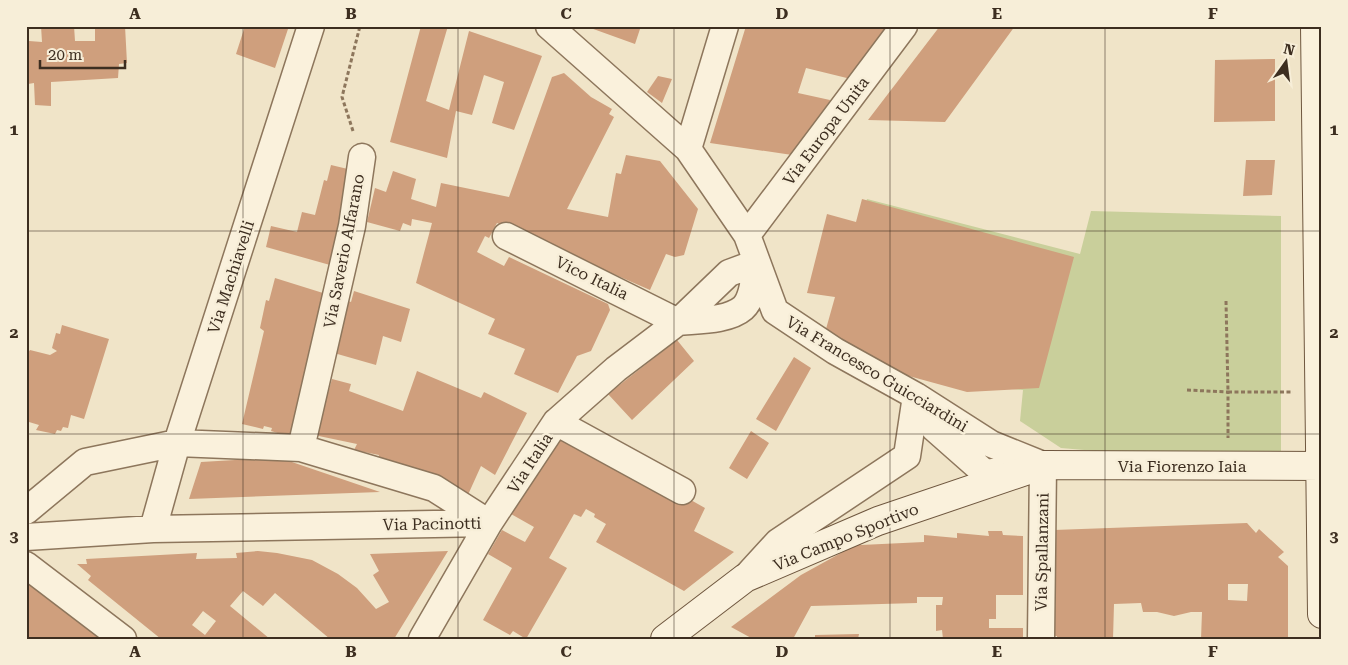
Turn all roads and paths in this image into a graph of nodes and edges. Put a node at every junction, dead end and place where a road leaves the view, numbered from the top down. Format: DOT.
graph roads {
  1 [pos="311,26"];
  2 [pos="360,26"];
  3 [pos="550,26"];
  4 [pos="725,26"];
  5 [pos="904,26"];
  6 [pos="1316,26"];
  7 [pos="1319,62"];
  8 [pos="688,149"];
  9 [pos="362,157"];
  10 [pos="747,235"];
  11 [pos="506,236"];
  12 [pos="1320,236"];
  13 [pos="756,264"];
  14 [pos="1226,301"];
  15 [pos="678,322"];
  16 [pos="1320,375"];
  17 [pos="1186,390"];
  18 [pos="1228,392"];
  19 [pos="916,396"];
  20 [pos="556,422"];
  21 [pos="1228,441"];
  22 [pos="177,443"];
  23 [pos="300,448"];
  24 [pos="1043,465"];
  25 [pos="1320,466"];
  26 [pos="682,491"];
  27 [pos="26,510"];
  28 [pos="490,524"];
  29 [pos="152,529"];
  30 [pos="26,537"];
  31 [pos="26,565"];
  32 [pos="745,578"];
  33 [pos="1322,614"];
  34 [pos="123,639"];
  35 [pos="422,639"];
  36 [pos="665,639"];
  37 [pos="1040,639"];
  1 -- 22 [label="street, Via Machiavelli"];
  2 -- 9 [label="path, Via Saverio Alfarano"];
  3 -- 8 [label="street, Via Francesco Guicciardini"];
  4 -- 8 [label="street"];
  5 -- 10 [label="street, Via Europa Unita"];
  6 -- 7 [label="street"];
  7 -- 12 [label="street"];
  8 -- 10 [label="street, Via Francesco Guicciardini"];
  9 -- 23 [label="street, Via Saverio Alfarano"];
  10 -- 13 [label="street, Via Francesco Guicciardini"];
  11 -- 15 [label="street, Vico Italia"];
  12 -- 16 [label="street"];
  13 -- 15 [label="street, Via Italia"];
  13 -- 15 [label="street"];
  13 -- 19 [label="street, Via Francesco Guicciardini"];
  14 -- 18 [label="path"];
  15 -- 20 [label="street, Via Italia"];
  16 -- 18 [label="path"];
  16 -- 25 [label="street"];
  17 -- 18 [label="path"];
  18 -- 21 [label="path"];
  19 -- 24 [label="street, Via Francesco Guicciardini"];
  19 -- 32 [label="street"];
  20 -- 26 [label="street"];
  20 -- 28 [label="street, Via Italia"];
  22 -- 23 [label="street, Via Pacinotti"];
  22 -- 27 [label="street, Via Pacinotti"];
  22 -- 29 [label="street, Via Machiavelli"];
  23 -- 28 [label="street, Via Pacinotti"];
  24 -- 25 [label="street, Via Fiorenzo Iaia"];
  24 -- 32 [label="street, Via Campo Sportivo"];
  24 -- 37 [label="street, Via Spallanzani"];
  25 -- 33 [label="street"];
  28 -- 29 [label="street, Via Pacinotti"];
  28 -- 35 [label="street, Via Italia"];
  29 -- 30 [label="street, Via Pacinotti"];
  31 -- 34 [label="street"];
  32 -- 36 [label="street, Via Campo Sportivo"];
}
